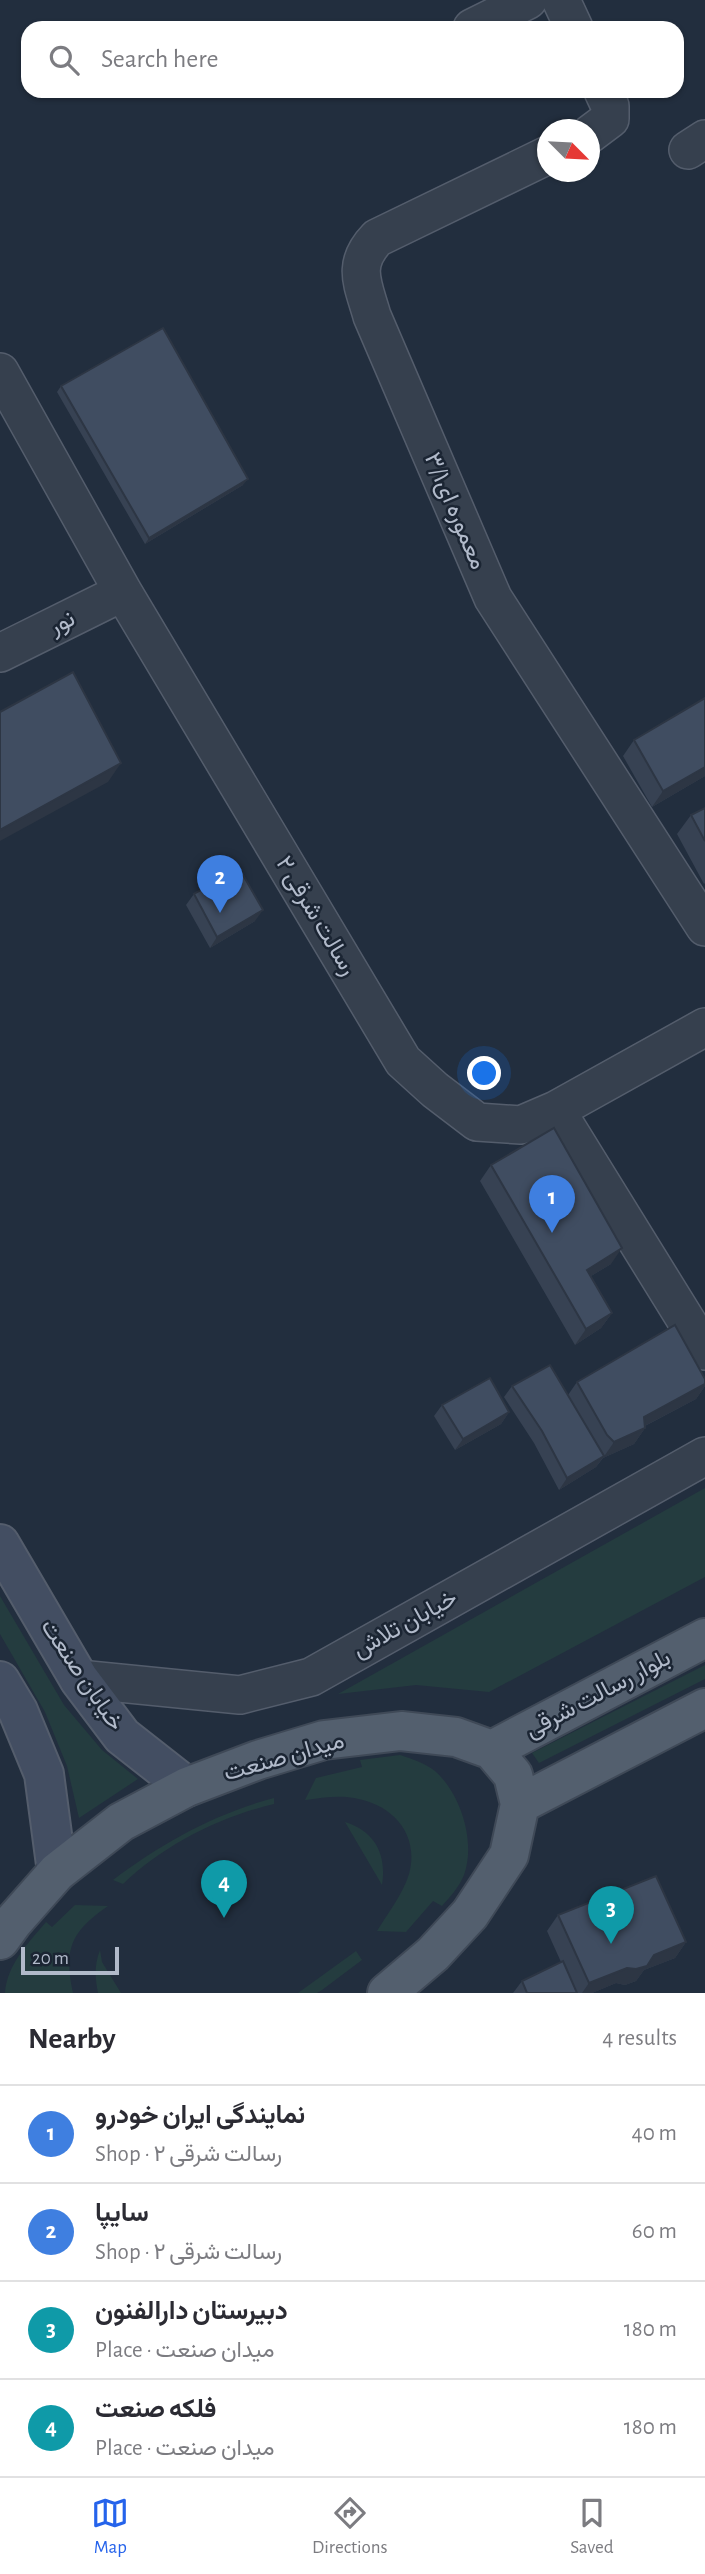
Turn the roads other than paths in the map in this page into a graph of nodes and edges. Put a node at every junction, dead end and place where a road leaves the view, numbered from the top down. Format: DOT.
graph roads {
  1 [pos="528,0"];
  2 [pos="561,0"];
  3 [pos="486,21"];
  4 [pos="571,21"];
  5 [pos="606,98"];
  6 [pos="600,126"];
  7 [pos="537,160"];
  8 [pos="0,372"];
  9 [pos="123,592"];
  10 [pos="0,653"];
  11 [pos="705,927"];
  12 [pos="705,1027"];
  13 [pos="556,1110"];
  14 [pos="705,1351"];
  15 [pos="705,1456"];
  16 [pos="0,1545"];
  17 [pos="705,1638"];
  18 [pos="79,1679"];
  19 [pos="0,1681"];
  20 [pos="705,1708"];
  21 [pos="492,1750"];
  22 [pos="187,1787"];
  23 [pos="520,1804"];
  24 [pos="57,1872"];
  25 [pos="0,1940"];
  26 [pos="387,1993"];
  1 -- 3 [label="street"];
  2 -- 4 [label="street"];
  5 -- 6 [label="street"];
  7 -- 11 [label="street, معموره ای۳/۱"];
  8 -- 9 [label="street, رسالت شرقی ۲"];
  9 -- 10 [label="street, نور"];
  9 -- 13 [label="street, رسالت شرقی ۲"];
  12 -- 13 [label="street, رسالت شرقی ۲"];
  13 -- 14 [label="street"];
  15 -- 18 [label="street, خیابان تلاش"];
  16 -- 18 [label="main road, خیابان صنعت"];
  17 -- 21 [label="main road, بلوار رسالت شرقی"];
  18 -- 22 [label="main road, خیابان صنعت"];
  19 -- 24 [label="main road"];
  20 -- 23 [label="main road"];
  21 -- 22 [label="main road, میدان صنعت"];
  21 -- 23 [label="main road"];
  22 -- 24 [label="main road, میدان صنعت"];
  23 -- 26 [label="main road"];
  24 -- 25 [label="main road, میدان صنعت"];
}
